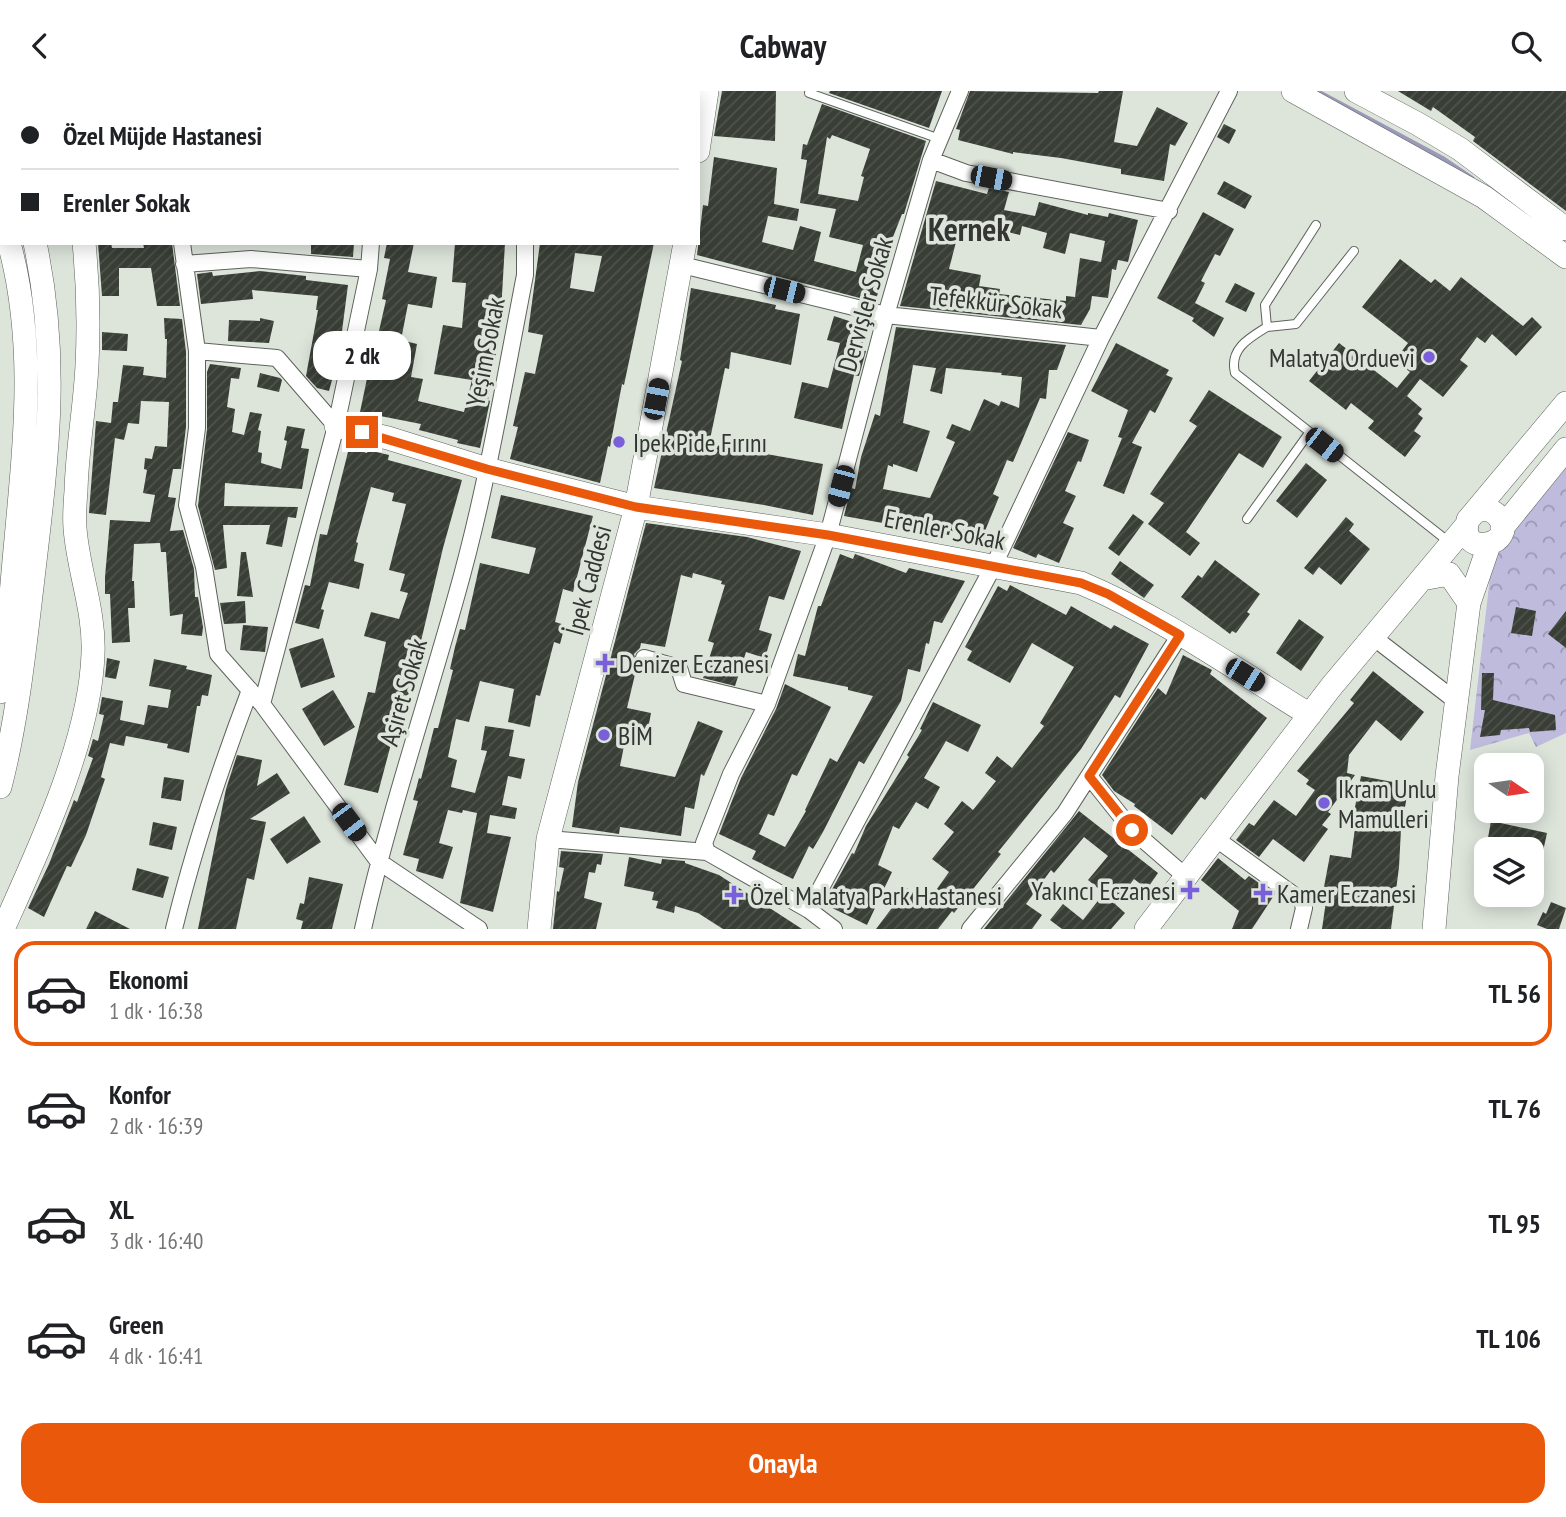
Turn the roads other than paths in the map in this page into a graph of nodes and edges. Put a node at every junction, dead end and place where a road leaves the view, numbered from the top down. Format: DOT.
graph roads {
  1 [pos="707,91"];
  2 [pos="960,91"];
  3 [pos="1230,91"];
  4 [pos="1293,91"];
  5 [pos="1356,91"];
  6 [pos="809,93"];
  7 [pos="700,138"];
  8 [pos="940,139"];
  9 [pos="931,160"];
  10 [pos="1169,211"];
  11 [pos="1316,225"];
  12 [pos="1566,229"];
  13 [pos="10,245"];
  14 [pos="35,245"];
  15 [pos="84,245"];
  16 [pos="182,245"];
  17 [pos="371,245"];
  18 [pos="524,245"];
  19 [pos="1354,251"];
  20 [pos="684,254"];
  21 [pos="1566,257"];
  22 [pos="184,264"];
  23 [pos="369,269"];
  24 [pos="886,315"];
  25 [pos="1267,327"];
  26 [pos="1101,338"];
  27 [pos="197,351"];
  28 [pos="1566,403"];
  29 [pos="336,426"];
  30 [pos="1309,433"];
  31 [pos="1566,449"];
  32 [pos="487,469"];
  33 [pos="636,507"];
  34 [pos="1472,518"];
  35 [pos="1247,519"];
  36 [pos="828,535"];
  37 [pos="1495,537"];
  38 [pos="1451,544"];
  39 [pos="993,567"];
  40 [pos="1422,579"];
  41 [pos="1469,603"];
  42 [pos="1180,635"];
  43 [pos="1373,637"];
  44 [pos="644,658"];
  45 [pos="250,690"];
  46 [pos="0,692"];
  47 [pos="1456,701"];
  48 [pos="262,703"];
  49 [pos="766,704"];
  50 [pos="1310,715"];
  51 [pos="1089,776"];
  52 [pos="0,787"];
  53 [pos="1215,838"];
  54 [pos="548,839"];
  55 [pos="707,852"];
  56 [pos="378,861"];
  57 [pos="1185,876"];
  58 [pos="809,910"];
  59 [pos="3,929"];
  60 [pos="174,929"];
  61 [pos="363,929"];
  62 [pos="479,929"];
  63 [pos="539,929"];
  64 [pos="834,929"];
  65 [pos="970,929"];
  66 [pos="1146,929"];
  67 [pos="1299,929"];
  68 [pos="1434,929"];
  1 -- 7 [label="main road"];
  2 -- 8 [label="street, Dervişler Sokak"];
  3 -- 10 [label="street"];
  4 -- 21 [label="main road"];
  5 -- 12 [label="main road"];
  6 -- 8 [label="lane"];
  8 -- 9 [label="street, Dervişler Sokak"];
  9 -- 10 [label="street"];
  9 -- 24 [label="street, Dervişler Sokak"];
  10 -- 26 [label="street"];
  11 -- 25 [label="lane"];
  13 -- 46 [label="main road"];
  14 -- 52 [label="main road"];
  15 -- 59 [label="main road"];
  16 -- 22 [label="street"];
  17 -- 23 [label="street"];
  18 -- 32 [label="street, Yeşim Sokak"];
  19 -- 25 [label="lane"];
  20 -- 24 [label="street, Tefekkür Sokak"];
  20 -- 33 [label="main road, İpek Caddesi"];
  22 -- 23 [label="street"];
  22 -- 27 [label="street"];
  23 -- 29 [label="street"];
  24 -- 26 [label="street, Tefekkür Sokak"];
  24 -- 36 [label="street, Dervişler Sokak"];
  25 -- 30 [label="lane"];
  26 -- 39 [label="street"];
  27 -- 29 [label="street"];
  27 -- 45 [label="street"];
  28 -- 34 [label="main road"];
  29 -- 32 [label="main road, Erenler Sokak"];
  29 -- 48 [label="street"];
  30 -- 35 [label="lane"];
  30 -- 38 [label="lane"];
  31 -- 37 [label="main road"];
  32 -- 33 [label="main road, Erenler Sokak"];
  32 -- 56 [label="street, Aşiret Sokak"];
  33 -- 36 [label="main road, Erenler Sokak"];
  33 -- 54 [label="main road, İpek Caddesi"];
  34 -- 37 [label="main road"];
  34 -- 38 [label="main road"];
  36 -- 39 [label="main road, Erenler Sokak"];
  36 -- 49 [label="street, Dervişler Sokak"];
  37 -- 41 [label="main road"];
  38 -- 40 [label="main road"];
  39 -- 42 [label="main road, Erenler Sokak"];
  39 -- 58 [label="street"];
  40 -- 41 [label="main road"];
  40 -- 43 [label="main road"];
  41 -- 47 [label="main road"];
  42 -- 50 [label="main road, Erenler Sokak"];
  42 -- 51 [label="street"];
  43 -- 47 [label="street"];
  43 -- 50 [label="main road"];
  44 -- 49 [label="street"];
  45 -- 48 [label="street"];
  45 -- 60 [label="street"];
  47 -- 68 [label="main road"];
  48 -- 56 [label="street"];
  49 -- 55 [label="street, Dervişler Sokak"];
  50 -- 53 [label="main road"];
  51 -- 57 [label="street"];
  51 -- 65 [label="street"];
  53 -- 57 [label="main road"];
  53 -- 67 [label="street"];
  54 -- 55 [label="street"];
  54 -- 63 [label="main road, İpek Caddesi"];
  55 -- 58 [label="street"];
  56 -- 61 [label="street, Aşiret Sokak"];
  56 -- 62 [label="street"];
  57 -- 66 [label="main road"];
  58 -- 64 [label="street"];
}
